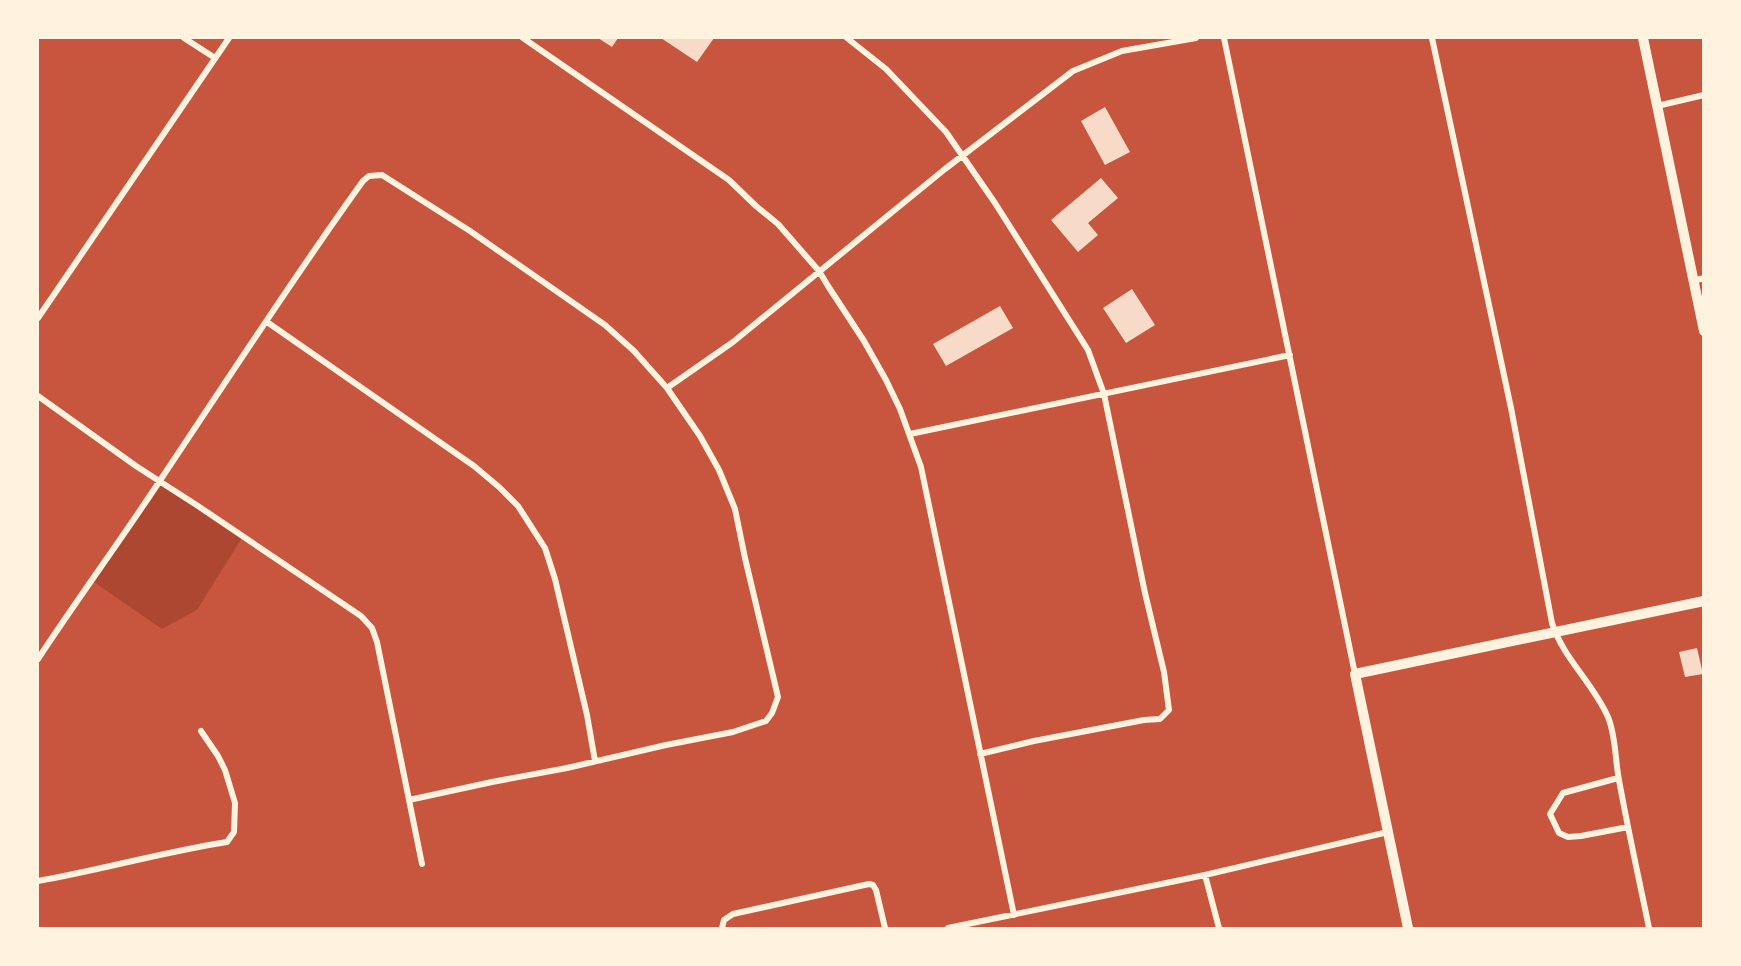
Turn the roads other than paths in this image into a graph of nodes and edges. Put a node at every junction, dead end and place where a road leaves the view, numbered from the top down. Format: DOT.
graph roads {
  1 [pos="184,38"];
  2 [pos="229,38"];
  3 [pos="523,38"];
  4 [pos="847,38"];
  5 [pos="1196,38"];
  6 [pos="1224,38"];
  7 [pos="1432,38"];
  8 [pos="1643,38"];
  9 [pos="215,58"];
  10 [pos="1704,95"];
  11 [pos="1657,106"];
  12 [pos="962,156"];
  13 [pos="819,271"];
  14 [pos="1698,279"];
  15 [pos="38,318"];
  16 [pos="267,322"];
  17 [pos="1704,331"];
  18 [pos="1290,356"];
  19 [pos="668,388"];
  20 [pos="1104,394"];
  21 [pos="38,396"];
  22 [pos="909,434"];
  23 [pos="160,481"];
  24 [pos="1704,601"];
  25 [pos="1555,632"];
  26 [pos="38,659"];
  27 [pos="1355,674"];
  28 [pos="201,731"];
  29 [pos="980,754"];
  30 [pos="595,761"];
  31 [pos="1618,778"];
  32 [pos="409,800"];
  33 [pos="1628,827"];
  34 [pos="1388,832"];
  35 [pos="422,864"];
  36 [pos="1205,875"];
  37 [pos="38,881"];
  38 [pos="1014,915"];
  39 [pos="722,928"];
  40 [pos="885,928"];
  41 [pos="948,928"];
  42 [pos="1219,928"];
  43 [pos="1408,928"];
  44 [pos="1649,928"];
  1 -- 9 [label="street"];
  2 -- 9 [label="street"];
  3 -- 13 [label="street"];
  4 -- 12 [label="street"];
  5 -- 12 [label="street"];
  6 -- 18 [label="street"];
  7 -- 25 [label="street"];
  8 -- 11 [label="street"];
  9 -- 15 [label="street"];
  10 -- 11 [label="street"];
  11 -- 14 [label="street"];
  12 -- 13 [label="street"];
  12 -- 20 [label="street"];
  13 -- 19 [label="street"];
  13 -- 22 [label="street"];
  14 -- 17 [label="street"];
  16 -- 19 [label="street"];
  16 -- 23 [label="street"];
  16 -- 30 [label="street"];
  18 -- 20 [label="street"];
  18 -- 27 [label="street"];
  19 -- 30 [label="street"];
  20 -- 22 [label="street"];
  20 -- 29 [label="street"];
  21 -- 23 [label="street"];
  22 -- 29 [label="street"];
  23 -- 26 [label="street"];
  23 -- 32 [label="street"];
  24 -- 25 [label="street"];
  25 -- 27 [label="street"];
  25 -- 31 [label="street"];
  27 -- 34 [label="street"];
  28 -- 37 [label="street"];
  29 -- 38 [label="street"];
  30 -- 32 [label="street"];
  31 -- 33 [label="street"];
  31 -- 33 [label="street"];
  32 -- 35 [label="street"];
  33 -- 44 [label="street"];
  34 -- 36 [label="street"];
  34 -- 43 [label="street"];
  36 -- 38 [label="street"];
  36 -- 42 [label="street"];
  38 -- 41 [label="street"];
  39 -- 40 [label="street"];
}
